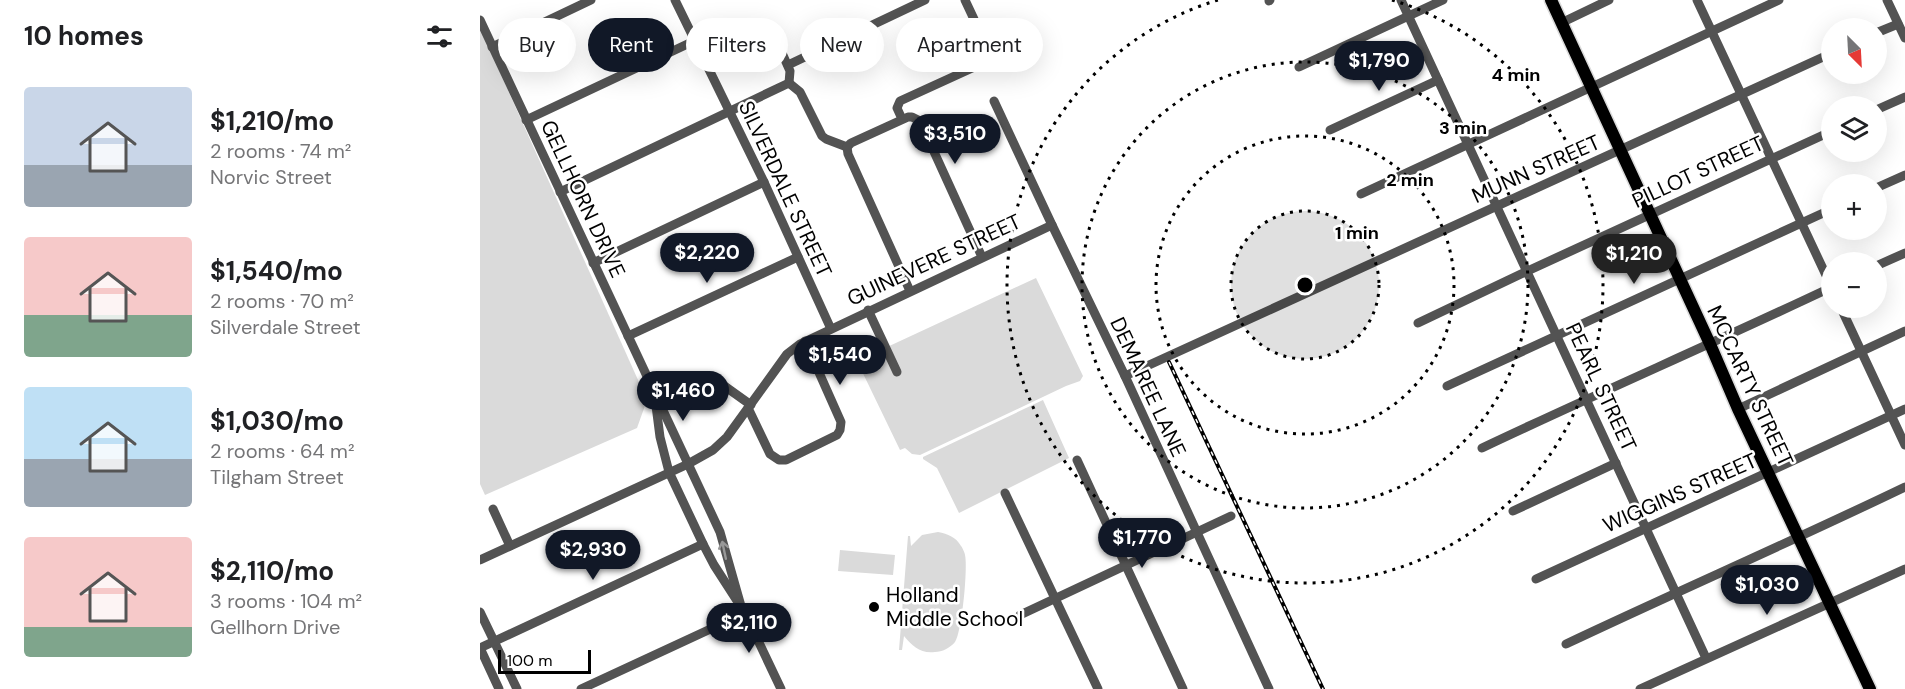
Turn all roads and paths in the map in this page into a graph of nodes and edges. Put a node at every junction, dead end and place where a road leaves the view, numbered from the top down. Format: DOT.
graph roads {
  1 [pos="591,0"];
  2 [pos="675,0"];
  3 [pos="925,0"];
  4 [pos="965,0"];
  5 [pos="1401,0"];
  6 [pos="1443,0"];
  7 [pos="1551,0"];
  8 [pos="1609,0"];
  9 [pos="1697,0"];
  10 [pos="1779,0"];
  11 [pos="1887,0"];
  12 [pos="1409,16"];
  13 [pos="480,20"];
  14 [pos="1561,23"];
  15 [pos="686,24"];
  16 [pos="1898,24"];
  17 [pos="1887,28"];
  18 [pos="1712,30"];
  19 [pos="1905,38"];
  20 [pos="686,45"];
  21 [pos="492,47"];
  22 [pos="1821,58"];
  23 [pos="788,65"];
  24 [pos="1299,67"];
  25 [pos="709,72"];
  26 [pos="1438,80"];
  27 [pos="789,83"];
  28 [pos="1591,88"];
  29 [pos="1741,93"];
  30 [pos="1905,97"];
  31 [pos="994,100"];
  32 [pos="1887,105"];
  33 [pos="729,112"];
  34 [pos="902,119"];
  35 [pos="526,120"];
  36 [pos="1330,130"];
  37 [pos="1821,136"];
  38 [pos="1468,144"];
  39 [pos="847,147"];
  40 [pos="1620,151"];
  41 [pos="1771,158"];
  42 [pos="1905,175"];
  43 [pos="764,182"];
  44 [pos="1887,183"];
  45 [pos="560,192"];
  46 [pos="1361,194"];
  47 [pos="1497,207"];
  48 [pos="1821,213"];
  49 [pos="1650,214"];
  50 [pos="1802,222"];
  51 [pos="1052,225"];
  52 [pos="1905,253"];
  53 [pos="798,257"];
  54 [pos="982,257"];
  55 [pos="1887,261"];
  56 [pos="593,263"];
  57 [pos="1821,265"];
  58 [pos="1528,270"];
  59 [pos="1678,279"];
  60 [pos="910,291"];
  61 [pos="1821,292"];
  62 [pos="868,310"];
  63 [pos="1846,318"];
  64 [pos="1418,323"];
  65 [pos="831,329"];
  66 [pos="1905,331"];
  67 [pos="1557,335"];
  68 [pos="628,336"];
  69 [pos="805,341"];
  70 [pos="1710,344"];
  71 [pos="1862,351"];
  72 [pos="897,372"];
  73 [pos="1125,376"];
  74 [pos="723,385"];
  75 [pos="1447,387"];
  76 [pos="654,393"];
  77 [pos="1587,399"];
  78 [pos="749,407"];
  79 [pos="1738,409"];
  80 [pos="1905,409"];
  81 [pos="1892,415"];
  82 [pos="1905,445"];
  83 [pos="1482,448"];
  84 [pos="1077,460"];
  85 [pos="688,464"];
  86 [pos="1616,464"];
  87 [pos="669,472"];
  88 [pos="1768,473"];
  89 [pos="1905,487"];
  90 [pos="1005,493"];
  91 [pos="493,509"];
  92 [pos="1513,511"];
  93 [pos="1231,516"];
  94 [pos="1647,528"];
  95 [pos="1196,533"];
  96 [pos="1798,538"];
  97 [pos="703,544"];
  98 [pos="510,546"];
  99 [pos="480,560"];
  100 [pos="1125,566"];
  101 [pos="1905,568"];
  102 [pos="1536,579"];
  103 [pos="1677,592"];
  104 [pos="1055,598"];
  105 [pos="1830,603"];
  106 [pos="743,609"];
  107 [pos="480,612"];
  108 [pos="1020,615"];
  109 [pos="495,642"];
  110 [pos="1566,644"];
  111 [pos="480,648"];
  112 [pos="1706,658"];
  113 [pos="780,687"];
  114 [pos="499,689"];
  115 [pos="517,689"];
  116 [pos="581,689"];
  117 [pos="769,689"];
  118 [pos="1098,689"];
  119 [pos="1183,689"];
  120 [pos="1269,689"];
  121 [pos="1640,689"];
  122 [pos="1870,689"];
  1 -- 21 [label="street"];
  2 -- 15 [label="street, SILVERDALE STREET"];
  3 -- 23 [label="street"];
  4 -- 34 [label="street"];
  5 -- 12 [label="street, PEARL STREET"];
  6 -- 12 [label="street"];
  7 -- 14 [label="main road, MCCARTY STREET"];
  8 -- 14 [label="street"];
  9 -- 18 [label="street"];
  10 -- 18 [label="street"];
  11 -- 16 [label="street"];
  12 -- 24 [label="street"];
  12 -- 26 [label="street, PEARL STREET"];
  13 -- 21 [label="street, GELLHORN DRIVE"];
  14 -- 28 [label="main road, MCCARTY STREET"];
  16 -- 17 [label="street"];
  16 -- 19 [label="street"];
  18 -- 28 [label="street"];
  18 -- 29 [label="street"];
  20 -- 35 [label="street"];
  21 -- 35 [label="street, GELLHORN DRIVE"];
  22 -- 29 [label="street, MUNN STREET"];
  23 -- 27 [label="street"];
  25 -- 33 [label="street, SILVERDALE STREET"];
  26 -- 36 [label="street"];
  26 -- 38 [label="street, PEARL STREET"];
  27 -- 33 [label="street"];
  27 -- 39 [label="street"];
  28 -- 38 [label="street"];
  28 -- 40 [label="main road, MCCARTY STREET"];
  29 -- 40 [label="street, MUNN STREET"];
  29 -- 41 [label="street"];
  30 -- 32 [label="street"];
  31 -- 51 [label="street, DEMAREE LANE"];
  33 -- 43 [label="street, SILVERDALE STREET"];
  33 -- 45 [label="street"];
  34 -- 39 [label="street"];
  34 -- 54 [label="street"];
  35 -- 45 [label="street, GELLHORN DRIVE"];
  37 -- 41 [label="street, PILLOT STREET"];
  38 -- 46 [label="street"];
  38 -- 47 [label="street, PEARL STREET"];
  39 -- 60 [label="street"];
  40 -- 47 [label="street, MUNN STREET"];
  40 -- 49 [label="main road, MCCARTY STREET"];
  41 -- 49 [label="street, PILLOT STREET"];
  41 -- 50 [label="street"];
  42 -- 44 [label="street"];
  43 -- 53 [label="street, SILVERDALE STREET"];
  43 -- 56 [label="street"];
  45 -- 56 [label="street, GELLHORN DRIVE"];
  47 -- 58 [label="street, PEARL STREET"];
  47 -- 73 [label="street, MUNN STREET"];
  48 -- 50 [label="street"];
  49 -- 58 [label="street, PILLOT STREET"];
  49 -- 59 [label="main road, MCCARTY STREET"];
  50 -- 57 [label="street"];
  50 -- 59 [label="street"];
  51 -- 54 [label="street, GUINEVERE STREET"];
  51 -- 73 [label="street, DEMAREE LANE"];
  52 -- 55 [label="street"];
  53 -- 65 [label="street, SILVERDALE STREET"];
  53 -- 68 [label="street"];
  54 -- 60 [label="street, GUINEVERE STREET"];
  56 -- 68 [label="street, GELLHORN DRIVE"];
  58 -- 64 [label="street, PILLOT STREET"];
  58 -- 67 [label="street, PEARL STREET"];
  59 -- 67 [label="street"];
  59 -- 70 [label="main road, MCCARTY STREET"];
  60 -- 62 [label="street, GUINEVERE STREET"];
  61 -- 70 [label="street"];
  62 -- 65 [label="street, GUINEVERE STREET"];
  62 -- 72 [label="street"];
  63 -- 71 [label="street"];
  65 -- 69 [label="street, GUINEVERE STREET"];
  66 -- 71 [label="street"];
  67 -- 75 [label="street"];
  67 -- 77 [label="street, PEARL STREET"];
  68 -- 76 [label="street, GELLHORN DRIVE"];
  69 -- 78 [label="street, GUINEVERE STREET"];
  69 -- 78 [label="street"];
  70 -- 77 [label="street"];
  70 -- 79 [label="main road, MCCARTY STREET"];
  71 -- 79 [label="street"];
  71 -- 81 [label="street"];
  73 -- 95 [label="street, DEMAREE LANE"];
  74 -- 78 [label="street"];
  76 -- 85 [label="street, GELLHORN DRIVE"];
  76 -- 87 [label="street, GELLHORN DRIVE"];
  77 -- 83 [label="street"];
  77 -- 86 [label="street, PEARL STREET"];
  78 -- 85 [label="street, GUINEVERE STREET"];
  79 -- 88 [label="main road, MCCARTY STREET"];
  80 -- 81 [label="street, WIGGINS STREET"];
  81 -- 82 [label="street"];
  81 -- 88 [label="street, WIGGINS STREET"];
  84 -- 100 [label="street"];
  85 -- 87 [label="street, GUINEVERE STREET"];
  106 -- 85 [label="street, GELLHORN DRIVE, one-way"];
  86 -- 92 [label="street"];
  86 -- 94 [label="street, PEARL STREET"];
  87 -- 97 [label="street, GELLHORN DRIVE"];
  87 -- 98 [label="street, GUINEVERE STREET"];
  88 -- 94 [label="street, WIGGINS STREET"];
  88 -- 96 [label="main road, MCCARTY STREET"];
  89 -- 96 [label="street"];
  90 -- 104 [label="street"];
  91 -- 98 [label="street"];
  93 -- 95 [label="street"];
  94 -- 102 [label="street, WIGGINS STREET"];
  94 -- 103 [label="street, PEARL STREET"];
  95 -- 100 [label="street"];
  95 -- 120 [label="street, DEMAREE LANE"];
  96 -- 103 [label="street"];
  96 -- 105 [label="main road, MCCARTY STREET"];
  97 -- 106 [label="street, GELLHORN DRIVE"];
  97 -- 109 [label="street"];
  98 -- 99 [label="street, GUINEVERE STREET"];
  100 -- 104 [label="street"];
  100 -- 119 [label="street"];
  101 -- 105 [label="street"];
  103 -- 110 [label="street"];
  103 -- 112 [label="street, PEARL STREET"];
  104 -- 108 [label="street"];
  104 -- 118 [label="street"];
  105 -- 112 [label="street"];
  105 -- 122 [label="main road, MCCARTY STREET"];
  106 -- 113 [label="street, GELLHORN DRIVE"];
  106 -- 116 [label="street"];
  107 -- 109 [label="street"];
  109 -- 111 [label="street"];
  109 -- 115 [label="street"];
  111 -- 114 [label="street"];
  112 -- 121 [label="street"];
  113 -- 117 [label="street"];
}
